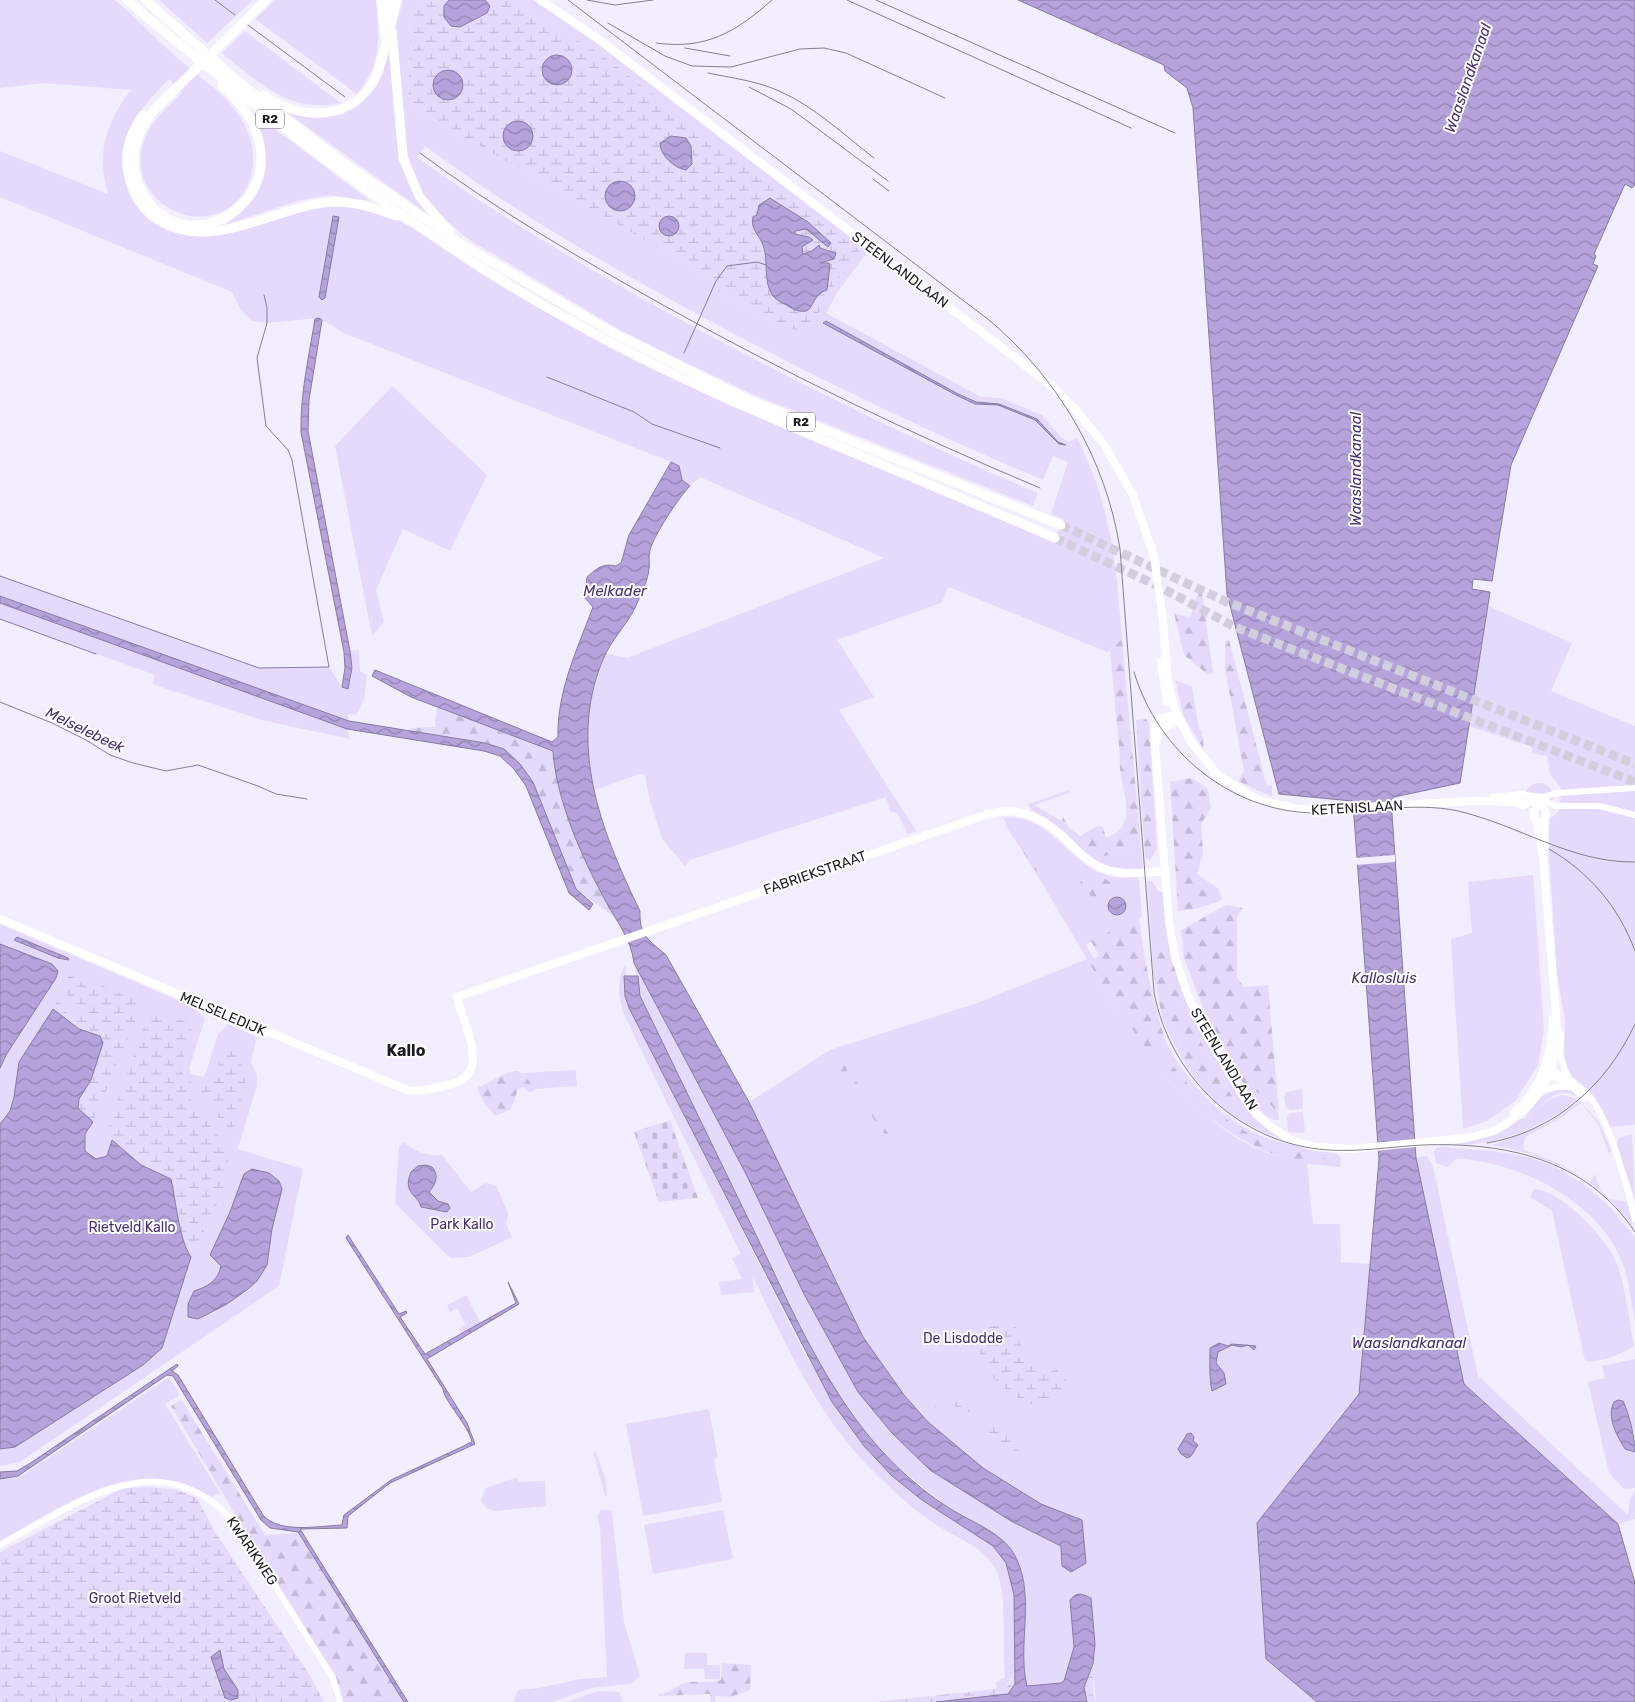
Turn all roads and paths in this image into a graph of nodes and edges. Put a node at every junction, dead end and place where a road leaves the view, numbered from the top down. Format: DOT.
graph roads {
  1 [pos="127,0"];
  2 [pos="145,0"];
  3 [pos="258,0"];
  4 [pos="266,0"];
  5 [pos="381,0"];
  6 [pos="388,0"];
  7 [pos="397,0"];
  8 [pos="540,0"];
  9 [pos="391,25"];
  10 [pos="231,30"];
  11 [pos="386,44"];
  12 [pos="196,46"];
  13 [pos="175,85"];
  14 [pos="420,229"];
  15 [pos="463,245"];
  16 [pos="1061,525"];
  17 [pos="1055,538"];
  18 [pos="1176,718"];
  19 [pos="1635,788"];
  20 [pos="1540,798"];
  21 [pos="1635,815"];
  22 [pos="1543,858"];
  23 [pos="1165,871"];
  24 [pos="0,919"];
  25 [pos="1553,995"];
  26 [pos="457,997"];
  27 [pos="1558,1029"];
  28 [pos="1547,1071"];
  29 [pos="1568,1078"];
  30 [pos="1572,1087"];
  31 [pos="1540,1092"];
  32 [pos="1597,1110"];
  33 [pos="1490,1131"];
  34 [pos="1635,1218"];
  35 [pos="0,1545"];
  36 [pos="340,1702"];
  1 -- 13 [label="highway"];
  1 -- 14 [label="highway, R2"];
  2 -- 12 [label="highway, R2"];
  3 -- 10 [label="highway"];
  4 -- 10 [label="highway"];
  5 -- 11 [label="highway"];
  6 -- 9 [label="highway"];
  7 -- 9 [label="highway"];
  8 -- 18 [label="main road, STEENLANDLAAN"];
  9 -- 11 [label="highway"];
  9 -- 15 [label="highway"];
  10 -- 13 [label="highway"];
  11 -- 12 [label="highway"];
  12 -- 15 [label="highway, R2"];
  13 -- 14 [label="highway"];
  14 -- 17 [label="highway, R2"];
  15 -- 16 [label="highway, R2"];
  18 -- 20 [label="main road, KETENISLAAN"];
  18 -- 23 [label="main road, STEENLANDLAAN"];
  19 -- 20 [label="street"];
  20 -- 21 [label="street"];
  20 -- 22 [label="main road"];
  20 -- 22 [label="main road"];
  22 -- 25 [label="main road"];
  23 -- 26 [label="main road, FABRIEKSTRAAT"];
  23 -- 33 [label="main road, STEENLANDLAAN"];
  24 -- 26 [label="main road, MELSELEDIJK"];
  25 -- 27 [label="main road"];
  25 -- 28 [label="main road"];
  27 -- 28 [label="main road"];
  27 -- 29 [label="street"];
  28 -- 29 [label="street"];
  28 -- 30 [label="street"];
  28 -- 31 [label="main road"];
  28 -- 33 [label="main road"];
  29 -- 32 [label="street"];
  30 -- 31 [label="street"];
  30 -- 32 [label="street"];
  31 -- 33 [label="main road"];
  32 -- 34 [label="street"];
  35 -- 36 [label="street, KWARIKWEG"];
}
